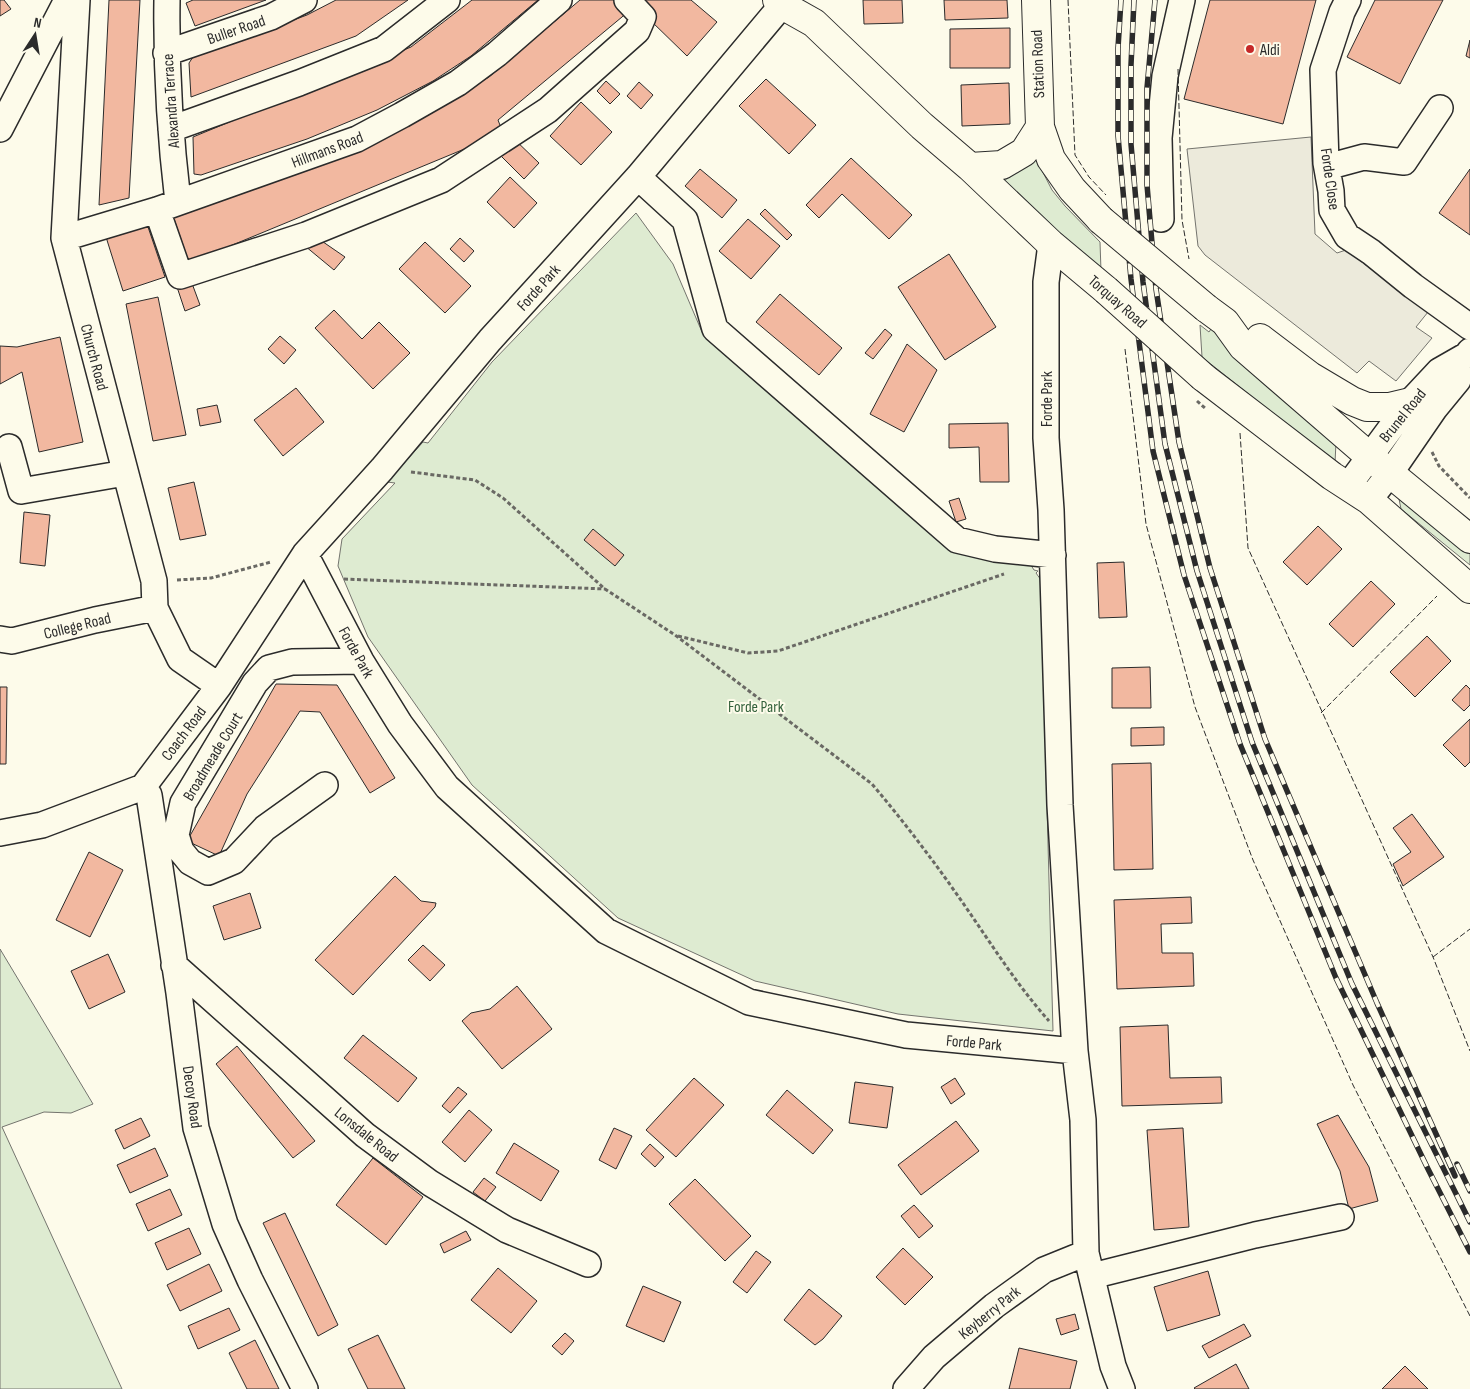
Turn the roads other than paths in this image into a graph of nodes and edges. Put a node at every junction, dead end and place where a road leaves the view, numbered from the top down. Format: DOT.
graph roads {
  1 [pos="67,0"];
  2 [pos="78,0"];
  3 [pos="167,0"];
  4 [pos="304,0"];
  5 [pos="447,0"];
  6 [pos="558,0"];
  7 [pos="627,0"];
  8 [pos="1036,0"];
  9 [pos="1182,0"];
  10 [pos="1348,0"];
  11 [pos="779,2"];
  12 [pos="815,12"];
  13 [pos="166,53"];
  14 [pos="1440,108"];
  15 [pos="1040,127"];
  16 [pos="0,128"];
  17 [pos="171,128"];
  18 [pos="970,167"];
  19 [pos="1327,167"];
  20 [pos="638,177"];
  21 [pos="168,206"];
  22 [pos="1161,219"];
  23 [pos="64,238"];
  24 [pos="1051,244"];
  25 [pos="1215,315"];
  26 [pos="1470,327"];
  27 [pos="1469,353"];
  28 [pos="1410,402"];
  29 [pos="8,447"];
  30 [pos="1369,456"];
  31 [pos="1391,472"];
  32 [pos="125,473"];
  33 [pos="1358,493"];
  34 [pos="1470,539"];
  35 [pos="305,554"];
  36 [pos="1053,555"];
  37 [pos="1470,589"];
  38 [pos="155,608"];
  39 [pos="0,639"];
  40 [pos="361,661"];
  41 [pos="218,686"];
  42 [pos="325,785"];
  43 [pos="143,787"];
  44 [pos="0,832"];
  45 [pos="174,965"];
  46 [pos="1075,1051"];
  47 [pos="1340,1217"];
  48 [pos="588,1264"];
  49 [pos="1089,1264"];
  50 [pos="304,1389"];
  51 [pos="906,1389"];
  52 [pos="1122,1389"];
  1 -- 16 [label="street"];
  2 -- 23 [label="street, Church Road"];
  3 -- 13 [label="street, Alexandra Terrace"];
  4 -- 13 [label="street, Buller Road"];
  5 -- 17 [label="street"];
  6 -- 21 [label="street, Hillmans Road"];
  7 -- 21 [label="street, Alexandra Terrace"];
  8 -- 15 [label="main road, Station Road"];
  9 -- 22 [label="street"];
  10 -- 19 [label="street, Forde Close"];
  11 -- 12 [label="main road, Torquay Road"];
  11 -- 20 [label="street, Forde Park"];
  12 -- 18 [label="main road, Torquay Road"];
  13 -- 17 [label="street, Alexandra Terrace"];
  14 -- 19 [label="street"];
  15 -- 18 [label="main road"];
  15 -- 25 [label="main road, bridge"];
  17 -- 21 [label="street, Alexandra Terrace"];
  18 -- 24 [label="main road, Torquay Road"];
  19 -- 26 [label="street, Forde Close"];
  20 -- 35 [label="street, Forde Park"];
  20 -- 36 [label="street"];
  21 -- 23 [label="street, Hillmans Road"];
  23 -- 32 [label="street, Church Road"];
  24 -- 33 [label="main road, Torquay Road, bridge"];
  24 -- 36 [label="street, Forde Park"];
  25 -- 28 [label="main road"];
  25 -- 30 [label="main road"];
  27 -- 28 [label="street, Brunel Road"];
  27 -- 31 [label="street, Brunel Road"];
  28 -- 30 [label="street, Brunel Road"];
  29 -- 32 [label="street"];
  30 -- 31 [label="main road"];
  30 -- 33 [label="street, Brunel Road"];
  31 -- 33 [label="street, Brunel Road"];
  31 -- 34 [label="main road"];
  32 -- 38 [label="street, Church Road"];
  33 -- 37 [label="main road, Torquay Road"];
  35 -- 40 [label="street, Forde Park"];
  35 -- 41 [label="street, Coach Road"];
  36 -- 46 [label="street, Forde Park"];
  38 -- 39 [label="street, College Road"];
  38 -- 41 [label="street, Church Road"];
  40 -- 42 [label="street, Broadmeade Court"];
  40 -- 46 [label="street, Forde Park"];
  41 -- 43 [label="street, Coach Road"];
  43 -- 44 [label="street"];
  43 -- 45 [label="street, Decoy Road"];
  45 -- 48 [label="street, Lonsdale Road"];
  45 -- 50 [label="street, Decoy Road"];
  46 -- 49 [label="street"];
  47 -- 49 [label="street, Keyberry Park"];
  49 -- 51 [label="street, Keyberry Park"];
  49 -- 52 [label="street"];
}
